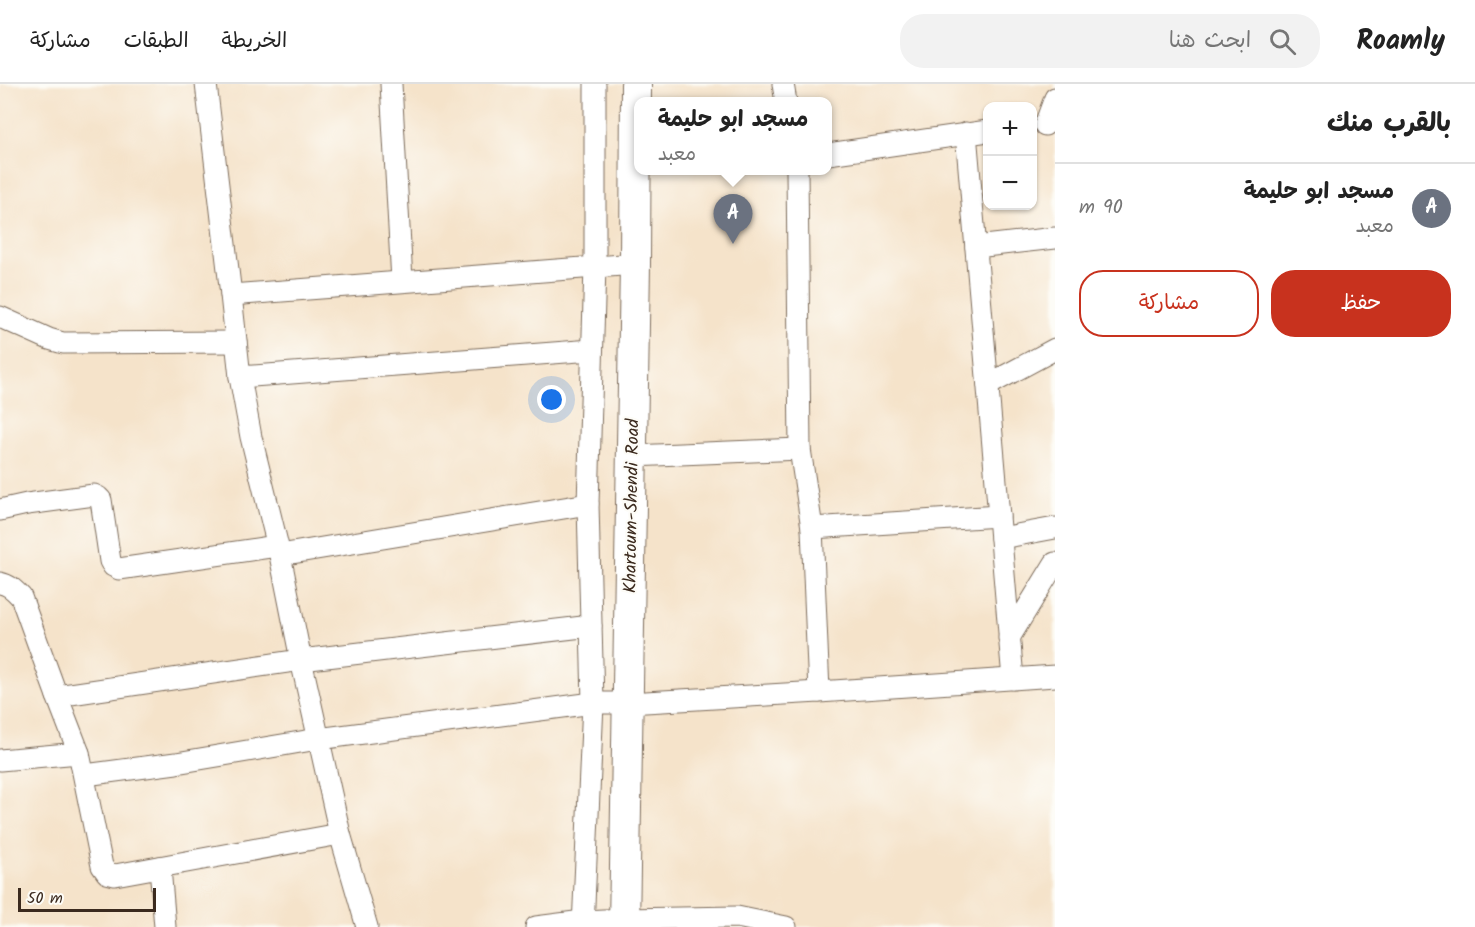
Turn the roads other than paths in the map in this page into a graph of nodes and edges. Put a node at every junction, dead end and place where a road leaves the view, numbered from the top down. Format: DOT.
graph roads {
  1 [pos="206,84"];
  2 [pos="391,84"];
  3 [pos="595,84"];
  4 [pos="1055,98"];
  5 [pos="1044,125"];
  6 [pos="983,131"];
  7 [pos="966,133"];
  8 [pos="832,153"];
  9 [pos="637,175"];
  10 [pos="797,175"];
  11 [pos="1055,237"];
  12 [pos="976,247"];
  13 [pos="635,264"];
  14 [pos="595,266"];
  15 [pos="402,281"];
  16 [pos="231,295"];
  17 [pos="0,317"];
  18 [pos="236,342"];
  19 [pos="1055,349"];
  20 [pos="592,350"];
  21 [pos="240,377"];
  22 [pos="988,385"];
  23 [pos="800,449"];
  24 [pos="632,456"];
  25 [pos="588,504"];
  26 [pos="0,510"];
  27 [pos="999,516"];
  28 [pos="813,528"];
  29 [pos="1055,528"];
  30 [pos="1001,538"];
  31 [pos="279,550"];
  32 [pos="1055,562"];
  33 [pos="0,583"];
  34 [pos="591,626"];
  35 [pos="1010,638"];
  36 [pos="301,660"];
  37 [pos="1055,676"];
  38 [pos="1013,679"];
  39 [pos="819,692"];
  40 [pos="57,696"];
  41 [pos="593,703"];
  42 [pos="628,703"];
  43 [pos="318,739"];
  44 [pos="79,753"];
  45 [pos="0,760"];
  46 [pos="85,775"];
  47 [pos="340,834"];
  48 [pos="160,867"];
  49 [pos="624,923"];
  50 [pos="583,924"];
  51 [pos="165,927"];
  52 [pos="367,927"];
  53 [pos="536,927"];
  54 [pos="786,927"];
  1 -- 16 [label="street"];
  2 -- 15 [label="street"];
  3 -- 14 [label="street"];
  4 -- 5 [label="street"];
  6 -- 7 [label="street"];
  7 -- 8 [label="street"];
  7 -- 12 [label="street"];
  9 -- 13 [label="highway, Khartoum-Shendi Road"];
  10 -- 23 [label="street"];
  11 -- 12 [label="street"];
  12 -- 22 [label="street"];
  13 -- 14 [label="street"];
  13 -- 24 [label="highway, Khartoum-Shendi Road"];
  14 -- 15 [label="street"];
  14 -- 20 [label="street"];
  15 -- 16 [label="street"];
  16 -- 18 [label="street"];
  17 -- 18 [label="street"];
  18 -- 21 [label="street"];
  19 -- 22 [label="street"];
  20 -- 21 [label="street"];
  20 -- 25 [label="street"];
  21 -- 31 [label="street"];
  22 -- 27 [label="street"];
  23 -- 24 [label="street"];
  23 -- 28 [label="street"];
  24 -- 42 [label="highway, Khartoum-Shendi Road"];
  25 -- 31 [label="street"];
  25 -- 34 [label="street"];
  26 -- 31 [label="street"];
  27 -- 28 [label="street"];
  27 -- 30 [label="street"];
  28 -- 39 [label="street"];
  29 -- 30 [label="street"];
  30 -- 35 [label="street"];
  31 -- 36 [label="street"];
  32 -- 35 [label="street"];
  33 -- 40 [label="street"];
  34 -- 36 [label="street"];
  34 -- 41 [label="street"];
  35 -- 38 [label="street"];
  36 -- 40 [label="street"];
  36 -- 43 [label="street"];
  37 -- 38 [label="street"];
  38 -- 39 [label="street"];
  39 -- 42 [label="street"];
  40 -- 44 [label="street"];
  41 -- 42 [label="street"];
  41 -- 43 [label="street"];
  41 -- 50 [label="street"];
  42 -- 49 [label="highway, Khartoum-Shendi Road"];
  43 -- 46 [label="street"];
  43 -- 47 [label="street"];
  44 -- 45 [label="street"];
  44 -- 46 [label="street"];
  46 -- 48 [label="street"];
  47 -- 48 [label="street"];
  47 -- 52 [label="street"];
  48 -- 51 [label="street"];
  49 -- 50 [label="street"];
  49 -- 54 [label="street"];
  50 -- 53 [label="street"];
}
